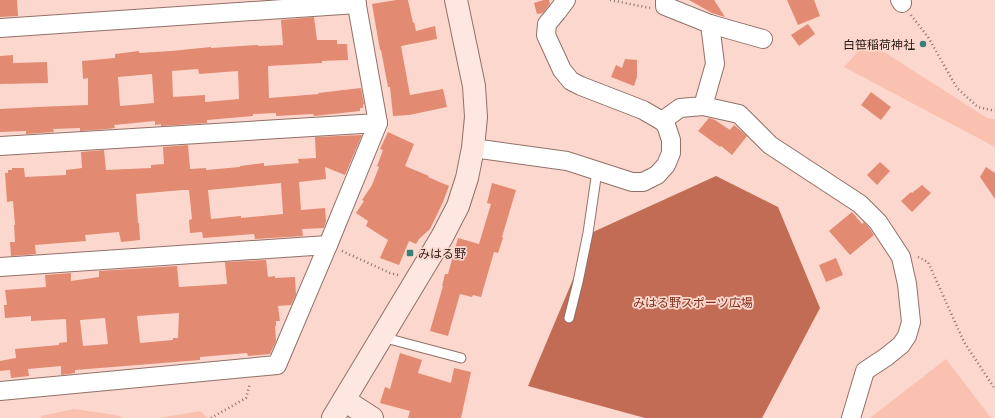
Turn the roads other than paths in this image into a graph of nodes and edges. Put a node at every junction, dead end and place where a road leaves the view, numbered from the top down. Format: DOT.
graph roads {
  1 [pos="456,0"];
  2 [pos="566,0"];
  3 [pos="356,2"];
  4 [pos="665,3"];
  5 [pos="710,24"];
  6 [pos="0,28"];
  7 [pos="763,39"];
  8 [pos="703,106"];
  9 [pos="662,121"];
  10 [pos="378,123"];
  11 [pos="0,146"];
  12 [pos="474,148"];
  13 [pos="597,171"];
  14 [pos="442,237"];
  15 [pos="328,245"];
  16 [pos="422,254"];
  17 [pos="438,260"];
  18 [pos="0,267"];
  19 [pos="398,293"];
  20 [pos="411,304"];
  21 [pos="569,318"];
  22 [pos="388,327"];
  23 [pos="461,358"];
  24 [pos="0,391"];
  25 [pos="338,409"];
  26 [pos="372,418"];
  27 [pos="851,418"];
  1 -- 12 [label="street"];
  2 -- 9 [label="street"];
  3 -- 6 [label="street"];
  3 -- 10 [label="street"];
  4 -- 5 [label="street"];
  5 -- 7 [label="street"];
  5 -- 8 [label="street"];
  8 -- 9 [label="street"];
  8 -- 27 [label="street"];
  9 -- 13 [label="street"];
  10 -- 11 [label="street"];
  10 -- 15 [label="street"];
  12 -- 13 [label="street"];
  12 -- 14 [label="street"];
  13 -- 21 [label="lane"];
  14 -- 16 [label="lane"];
  14 -- 17 [label="lane"];
  14 -- 22 [label="street"];
  15 -- 18 [label="street"];
  15 -- 24 [label="street"];
  19 -- 22 [label="lane"];
  20 -- 22 [label="lane"];
  22 -- 23 [label="lane"];
  22 -- 25 [label="street"];
  25 -- 26 [label="street"];
}
